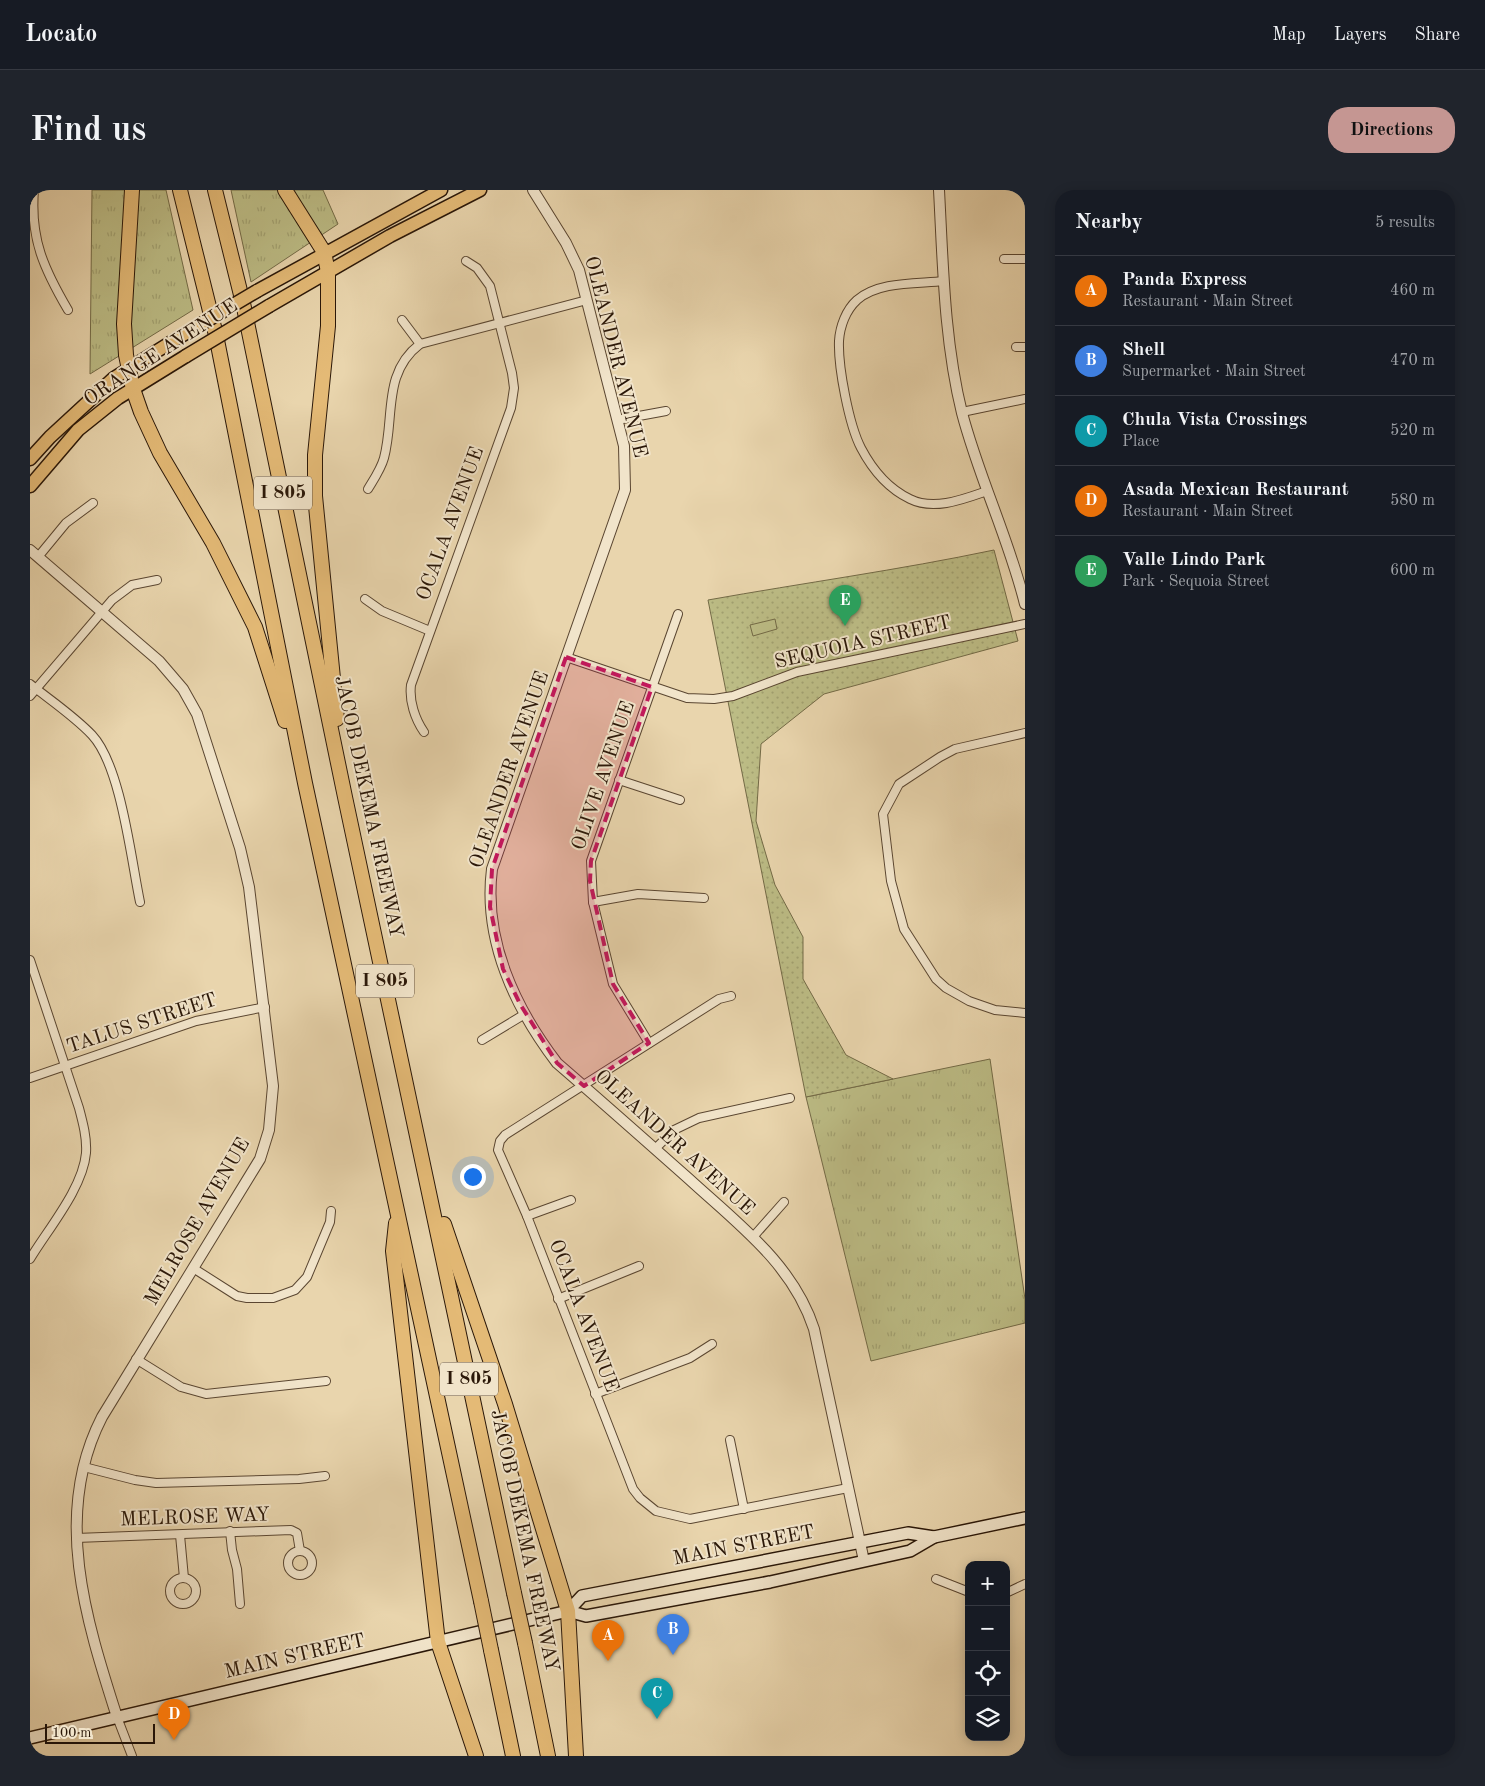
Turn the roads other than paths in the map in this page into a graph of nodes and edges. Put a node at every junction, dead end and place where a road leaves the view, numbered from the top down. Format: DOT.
graph roads {
  1 [pos="34,190"];
  2 [pos="132,190"];
  3 [pos="180,190"];
  4 [pos="215,190"];
  5 [pos="285,190"];
  6 [pos="441,190"];
  7 [pos="480,190"];
  8 [pos="532,190"];
  9 [pos="939,190"];
  10 [pos="324,252"];
  11 [pos="1004,259"];
  12 [pos="1025,259"];
  13 [pos="466,261"];
  14 [pos="328,272"];
  15 [pos="944,281"];
  16 [pos="587,300"];
  17 [pos="68,310"];
  18 [pos="402,320"];
  19 [pos="500,324"];
  20 [pos="420,344"];
  21 [pos="1025,346"];
  22 [pos="1016,347"];
  23 [pos="129,368"];
  24 [pos="134,389"];
  25 [pos="1025,399"];
  26 [pos="666,411"];
  27 [pos="962,412"];
  28 [pos="617,420"];
  29 [pos="30,459"];
  30 [pos="30,486"];
  31 [pos="368,489"];
  32 [pos="987,492"];
  33 [pos="93,504"];
  34 [pos="30,550"];
  35 [pos="38,557"];
  36 [pos="157,580"];
  37 [pos="365,599"];
  38 [pos="1025,604"];
  39 [pos="102,611"];
  40 [pos="678,614"];
  41 [pos="1025,624"];
  42 [pos="430,631"];
  43 [pos="566,657"];
  44 [pos="33,686"];
  45 [pos="652,687"];
  46 [pos="30,696"];
  47 [pos="424,732"];
  48 [pos="1025,733"];
  49 [pos="619,780"];
  50 [pos="306,783"];
  51 [pos="345,797"];
  52 [pos="680,800"];
  53 [pos="704,898"];
  54 [pos="140,902"];
  55 [pos="594,902"];
  56 [pos="30,960"];
  57 [pos="731,996"];
  58 [pos="265,1007"];
  59 [pos="1025,1013"];
  60 [pos="525,1014"];
  61 [pos="482,1040"];
  62 [pos="649,1043"];
  63 [pos="64,1066"];
  64 [pos="30,1078"];
  65 [pos="584,1086"];
  66 [pos="790,1098"];
  67 [pos="655,1148"];
  68 [pos="424,1164"];
  69 [pos="571,1200"];
  70 [pos="784,1202"];
  71 [pos="397,1210"];
  72 [pos="331,1211"];
  73 [pos="527,1216"];
  74 [pos="753,1237"];
  75 [pos="30,1259"];
  76 [pos="639,1266"];
  77 [pos="193,1268"];
  78 [pos="558,1299"];
  79 [pos="712,1344"];
  80 [pos="136,1358"];
  81 [pos="326,1381"];
  82 [pos="595,1394"];
  83 [pos="730,1440"];
  84 [pos="84,1467"];
  85 [pos="325,1476"];
  86 [pos="848,1488"];
  87 [pos="744,1509"];
  88 [pos="1025,1518"];
  89 [pos="230,1531"];
  90 [pos="180,1535"];
  91 [pos="934,1537"];
  92 [pos="76,1538"];
  93 [pos="860,1543"];
  94 [pos="300,1551"];
  95 [pos="864,1561"];
  96 [pos="767,1562"];
  97 [pos="184,1578"];
  98 [pos="936,1579"];
  99 [pos="770,1582"];
  100 [pos="1025,1584"];
  101 [pos="965,1590"];
  102 [pos="1010,1591"];
  103 [pos="240,1604"];
  104 [pos="568,1611"];
  105 [pos="438,1642"];
  106 [pos="117,1717"];
  107 [pos="30,1738"];
  108 [pos="132,1756"];
  109 [pos="476,1756"];
  110 [pos="513,1756"];
  111 [pos="548,1756"];
  112 [pos="576,1756"];
  1 -- 17 [label="street"];
  2 -- 23 [label="highway"];
  3 -- 50 [label="highway, I 805"];
  4 -- 51 [label="highway, JACOB DEKEMA FREEWAY / I 805"];
  5 -- 10 [label="highway"];
  6 -- 10 [label="main road, ORANGE AVENUE"];
  7 -- 14 [label="main road, ORANGE AVENUE"];
  8 -- 16 [label="street, OLEANDER AVENUE"];
  9 -- 15 [label="street"];
  10 -- 14 [label="highway"];
  10 -- 23 [label="main road, ORANGE AVENUE, bridge"];
  11 -- 12 [label="street"];
  13 -- 19 [label="street, OCALA AVENUE"];
  14 -- 24 [label="main road, ORANGE AVENUE, bridge"];
  14 -- 51 [label="highway"];
  15 -- 27 [label="street"];
  15 -- 32 [label="street"];
  16 -- 19 [label="street"];
  16 -- 28 [label="street, OLEANDER AVENUE"];
  18 -- 20 [label="street"];
  19 -- 20 [label="street"];
  19 -- 42 [label="street, OCALA AVENUE"];
  20 -- 31 [label="street"];
  21 -- 22 [label="street"];
  23 -- 24 [label="highway"];
  23 -- 29 [label="main road, ORANGE AVENUE"];
  24 -- 30 [label="main road, ORANGE AVENUE"];
  24 -- 50 [label="highway"];
  25 -- 27 [label="street"];
  26 -- 28 [label="street"];
  27 -- 32 [label="street"];
  28 -- 43 [label="street, OLEANDER AVENUE"];
  32 -- 38 [label="street"];
  33 -- 35 [label="street"];
  34 -- 35 [label="street, MELROSE AVENUE"];
  35 -- 39 [label="street, MELROSE AVENUE"];
  36 -- 39 [label="street"];
  37 -- 42 [label="street"];
  39 -- 44 [label="street"];
  39 -- 58 [label="street, MELROSE AVENUE"];
  40 -- 45 [label="street, OLIVE AVENUE"];
  41 -- 45 [label="street, SEQUOIA STREET"];
  42 -- 47 [label="street, OCALA AVENUE"];
  43 -- 45 [label="street, SEQUOIA STREET"];
  43 -- 60 [label="street, OLEANDER AVENUE"];
  44 -- 46 [label="street"];
  44 -- 54 [label="street"];
  45 -- 49 [label="street, OLIVE AVENUE"];
  48 -- 59 [label="street"];
  49 -- 52 [label="street"];
  49 -- 55 [label="street, OLIVE AVENUE"];
  50 -- 71 [label="highway, I 805"];
  51 -- 68 [label="highway, JACOB DEKEMA FREEWAY / I 805"];
  53 -- 55 [label="street"];
  55 -- 62 [label="street, OLIVE AVENUE"];
  56 -- 63 [label="street"];
  57 -- 62 [label="street"];
  58 -- 63 [label="street, TALUS STREET"];
  58 -- 77 [label="street, MELROSE AVENUE"];
  60 -- 61 [label="street"];
  60 -- 65 [label="street, OLEANDER AVENUE"];
  62 -- 65 [label="street"];
  63 -- 64 [label="street, TALUS STREET"];
  63 -- 75 [label="street"];
  65 -- 67 [label="street, OLEANDER AVENUE"];
  65 -- 73 [label="street, OCALA AVENUE"];
  66 -- 67 [label="street"];
  67 -- 74 [label="street, OLEANDER AVENUE"];
  68 -- 104 [label="highway"];
  68 -- 111 [label="highway, JACOB DEKEMA FREEWAY / I 805, bridge"];
  69 -- 73 [label="street"];
  70 -- 74 [label="street"];
  71 -- 105 [label="highway"];
  71 -- 110 [label="highway, I 805, bridge"];
  72 -- 77 [label="street"];
  73 -- 78 [label="street, OCALA AVENUE"];
  74 -- 86 [label="street, OLEANDER AVENUE"];
  76 -- 78 [label="street"];
  77 -- 80 [label="street, MELROSE AVENUE"];
  78 -- 82 [label="street, OCALA AVENUE"];
  79 -- 82 [label="street"];
  80 -- 81 [label="street"];
  80 -- 84 [label="street, MELROSE AVENUE"];
  82 -- 87 [label="street, OCALA AVENUE"];
  83 -- 87 [label="street"];
  84 -- 85 [label="street"];
  84 -- 92 [label="street, MELROSE AVENUE"];
  86 -- 87 [label="street"];
  86 -- 93 [label="street, OLEANDER AVENUE"];
  88 -- 91 [label="main road, MAIN STREET"];
  89 -- 90 [label="street, MELROSE WAY"];
  89 -- 94 [label="street, MELROSE WAY"];
  89 -- 103 [label="street"];
  90 -- 92 [label="street, MELROSE WAY"];
  90 -- 97 [label="street"];
  91 -- 93 [label="main road, MAIN STREET"];
  91 -- 95 [label="main road, MAIN STREET"];
  92 -- 106 [label="street, MELROSE AVENUE"];
  93 -- 95 [label="street, OLEANDER AVENUE"];
  93 -- 96 [label="main road, MAIN STREET"];
  95 -- 99 [label="main road, MAIN STREET"];
  96 -- 99 [label="main road"];
  96 -- 104 [label="main road, MAIN STREET"];
  98 -- 101 [label="street"];
  99 -- 104 [label="main road, MAIN STREET"];
  100 -- 102 [label="street"];
  104 -- 105 [label="main road, MAIN STREET"];
  104 -- 112 [label="highway"];
  105 -- 106 [label="main road, MAIN STREET"];
  105 -- 109 [label="highway"];
  106 -- 107 [label="main road, MAIN STREET"];
  106 -- 108 [label="street, MELROSE AVENUE"];
}
